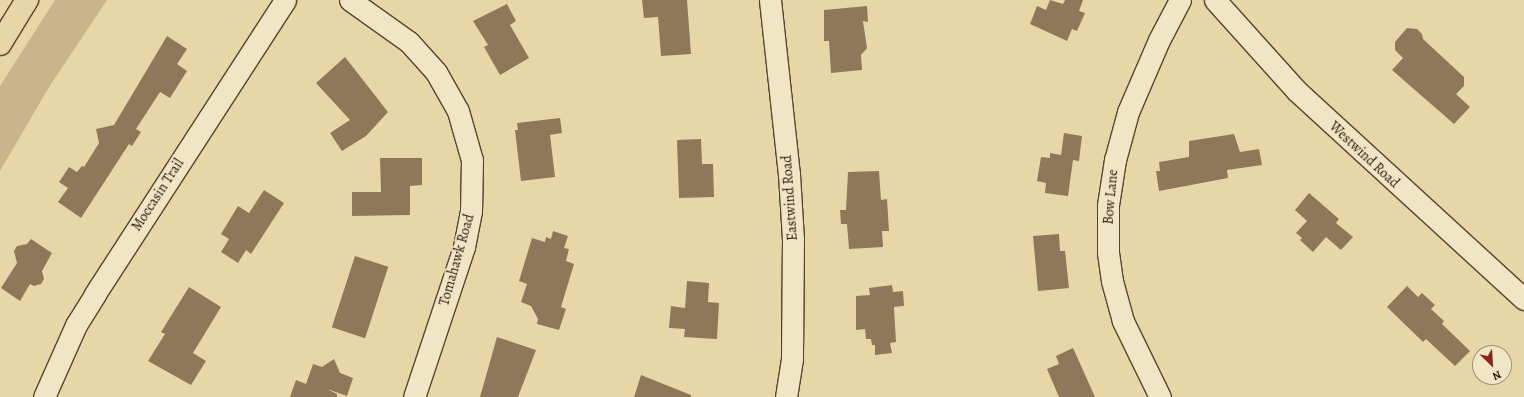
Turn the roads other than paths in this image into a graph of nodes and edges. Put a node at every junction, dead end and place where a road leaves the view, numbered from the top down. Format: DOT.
graph roads {
  1 [pos="27,0"];
  2 [pos="285,0"];
  3 [pos="350,0"];
  4 [pos="770,0"];
  5 [pos="1180,0"];
  6 [pos="1215,0"];
  7 [pos="0,44"];
  8 [pos="1524,299"];
  9 [pos="44,397"];
  10 [pos="414,397"];
  11 [pos="786,397"];
  12 [pos="1160,397"];
  1 -- 7 [label="main road"];
  2 -- 9 [label="street, Moccasin Trail"];
  3 -- 10 [label="street, Tomahawk Road"];
  4 -- 11 [label="street, Eastwind Road"];
  5 -- 12 [label="street, Bow Lane"];
  6 -- 8 [label="street, Westwind Road"];
}
